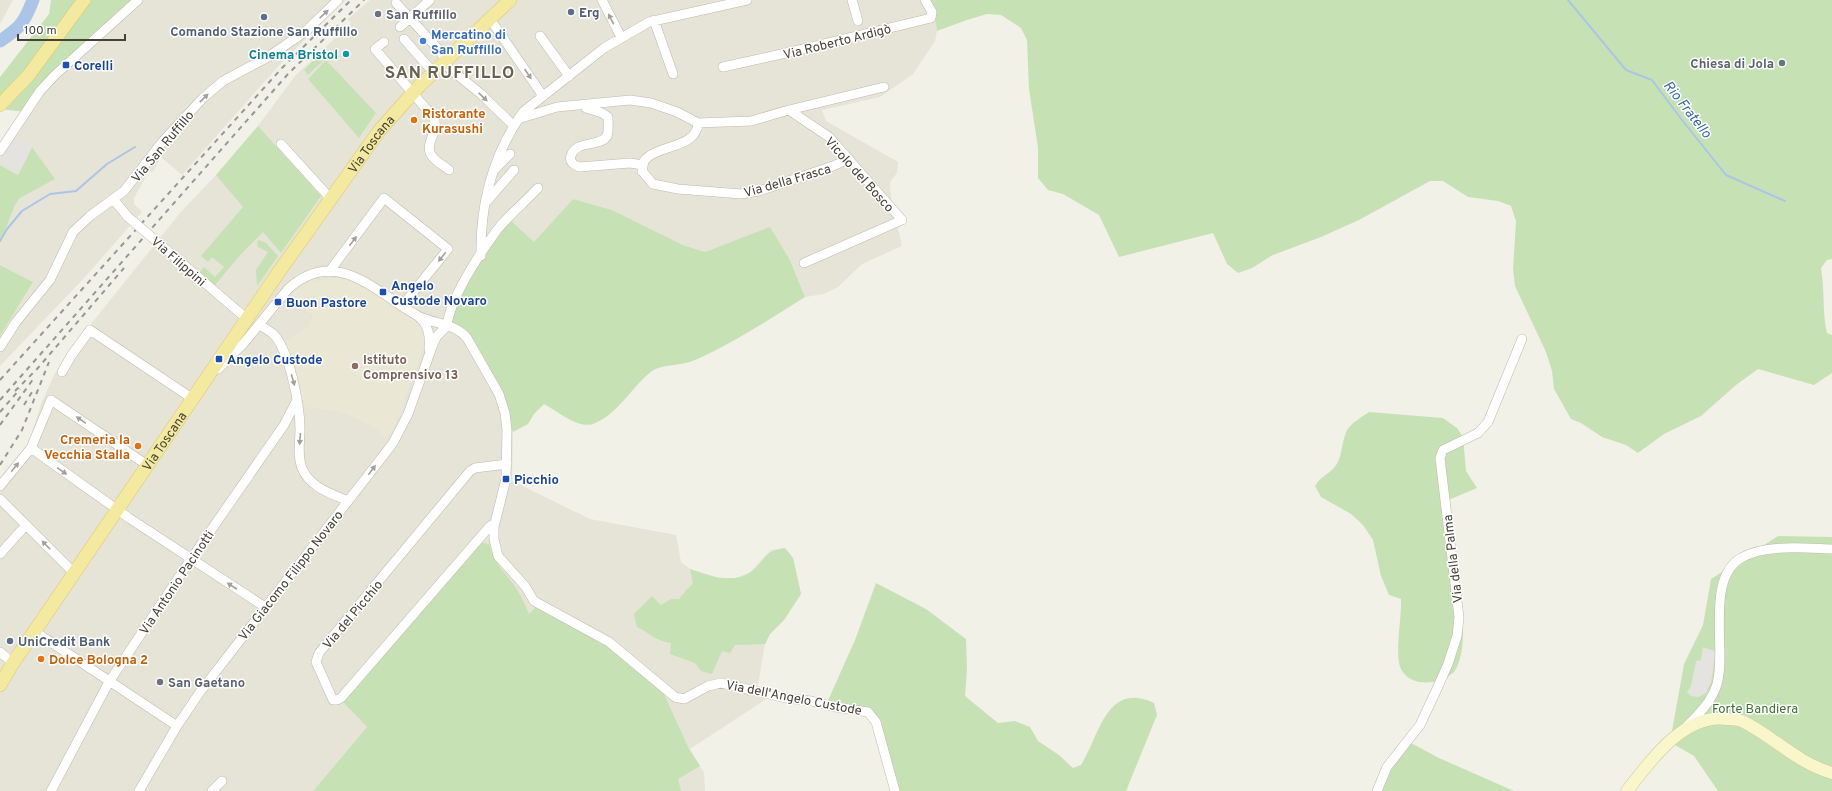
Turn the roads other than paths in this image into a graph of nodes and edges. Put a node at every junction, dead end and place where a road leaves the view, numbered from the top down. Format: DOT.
graph roads {
  1 [pos="84,0"];
  2 [pos="138,0"];
  3 [pos="338,0"];
  4 [pos="430,0"];
  5 [pos="510,0"];
  6 [pos="602,0"];
  7 [pos="747,0"];
  8 [pos="852,0"];
  9 [pos="925,0"];
  10 [pos="396,4"];
  11 [pos="411,18"];
  12 [pos="490,18"];
  13 [pos="654,20"];
  14 [pos="858,21"];
  15 [pos="400,27"];
  16 [pos="540,36"];
  17 [pos="621,37"];
  18 [pos="404,38"];
  19 [pos="384,42"];
  20 [pos="445,61"];
  21 [pos="723,67"];
  22 [pos="434,72"];
  23 [pos="673,74"];
  24 [pos="569,76"];
  25 [pos="884,88"];
  26 [pos="414,92"];
  27 [pos="543,96"];
  28 [pos="586,104"];
  29 [pos="0,105"];
  30 [pos="789,110"];
  31 [pos="515,122"];
  32 [pos="698,123"];
  33 [pos="281,144"];
  34 [pos="0,151"];
  35 [pos="510,154"];
  36 [pos="849,159"];
  37 [pos="643,165"];
  38 [pos="449,170"];
  39 [pos="514,170"];
  40 [pos="492,172"];
  41 [pos="538,188"];
  42 [pos="330,198"];
  43 [pos="113,199"];
  44 [pos="486,202"];
  45 [pos="481,256"];
  46 [pos="804,262"];
  47 [pos="329,272"];
  48 [pos="402,306"];
  49 [pos="419,316"];
  50 [pos="253,322"];
  51 [pos="447,326"];
  52 [pos="1522,339"];
  53 [pos="0,347"];
  54 [pos="428,354"];
  55 [pos="62,372"];
  56 [pos="193,398"];
  57 [pos="297,400"];
  58 [pos="30,448"];
  59 [pos="507,464"];
  60 [pos="148,465"];
  61 [pos="0,486"];
  62 [pos="0,499"];
  63 [pos="348,501"];
  64 [pos="117,509"];
  65 [pos="495,523"];
  66 [pos="26,524"];
  67 [pos="1831,549"];
  68 [pos="0,554"];
  69 [pos="191,559"];
  70 [pos="74,573"];
  71 [pos="264,608"];
  72 [pos="34,631"];
  73 [pos="0,652"];
  74 [pos="13,663"];
  75 [pos="110,682"];
  76 [pos="0,684"];
  77 [pos="177,726"];
  78 [pos="1679,734"];
  79 [pos="1832,773"];
  80 [pos="222,781"];
  81 [pos="51,791"];
  82 [pos="139,791"];
  83 [pos="212,791"];
  84 [pos="895,791"];
  85 [pos="1377,791"];
  86 [pos="1627,791"];
  1 -- 29 [label="main road"];
  2 -- 34 [label="street"];
  43 -- 3 [label="street, Via San Ruffillo, one-way"];
  4 -- 11 [label="street"];
  5 -- 12 [label="main road, Via Toscana"];
  17 -- 6 [label="street, one-way"];
  7 -- 13 [label="street"];
  8 -- 14 [label="street"];
  9 -- 21 [label="street, Via Roberto Ardigò"];
  10 -- 11 [label="street"];
  11 -- 15 [label="street"];
  11 -- 20 [label="street"];
  12 -- 20 [label="main road, Via Toscana"];
  12 -- 27 [label="street, one-way"];
  13 -- 17 [label="street"];
  13 -- 23 [label="street"];
  16 -- 24 [label="street"];
  17 -- 24 [label="street"];
  18 -- 22 [label="street"];
  19 -- 26 [label="street"];
  20 -- 22 [label="main road, Via Toscana"];
  20 -- 31 [label="street, one-way"];
  22 -- 26 [label="main road, Via Toscana"];
  24 -- 27 [label="street"];
  25 -- 30 [label="street"];
  26 -- 38 [label="street"];
  26 -- 42 [label="main road, Via Toscana"];
  27 -- 31 [label="street"];
  28 -- 31 [label="street"];
  28 -- 32 [label="street"];
  28 -- 37 [label="street"];
  30 -- 32 [label="street"];
  30 -- 36 [label="street, Vicolo del Bosco"];
  31 -- 40 [label="street"];
  32 -- 37 [label="street"];
  33 -- 42 [label="street"];
  35 -- 40 [label="street"];
  36 -- 37 [label="street, Via della Frasca"];
  36 -- 46 [label="street, Vicolo del Bosco"];
  39 -- 44 [label="street"];
  40 -- 44 [label="street"];
  41 -- 45 [label="street"];
  42 -- 50 [label="main road, Via Toscana"];
  43 -- 50 [label="street, Via Filippini, bridge"];
  43 -- 53 [label="street, Via San Ruffillo"];
  44 -- 45 [label="street"];
  45 -- 51 [label="street"];
  47 -- 48 [label="street, Via dell'Angelo Custode"];
  47 -- 48 [label="street, one-way"];
  47 -- 50 [label="street, Via dell'Angelo Custode"];
  48 -- 49 [label="street, Via dell'Angelo Custode"];
  49 -- 51 [label="street, Via dell'Angelo Custode"];
  49 -- 54 [label="street, Via Giacomo Filippo Novaro"];
  50 -- 56 [label="main road, Via Toscana"];
  50 -- 57 [label="street, Via Filippini, one-way"];
  51 -- 54 [label="street, Via Giacomo Filippo Novaro"];
  51 -- 59 [label="street, Via dell'Angelo Custode"];
  52 -- 85 [label="street, Via della Palma"];
  63 -- 54 [label="street, Via Giacomo Filippo Novaro, one-way"];
  55 -- 56 [label="street"];
  56 -- 60 [label="main road, Via Toscana"];
  57 -- 63 [label="street, Via Filippini, one-way"];
  57 -- 69 [label="street, Via Antonio Pacinotti"];
  60 -- 58 [label="street, one-way"];
  61 -- 58 [label="street, one-way"];
  58 -- 64 [label="street, one-way"];
  59 -- 65 [label="street, Via dell'Angelo Custode"];
  59 -- 65 [label="street, Via del Picchio"];
  60 -- 64 [label="main road, Via Toscana"];
  62 -- 66 [label="street"];
  63 -- 71 [label="street, Via Giacomo Filippo Novaro"];
  64 -- 69 [label="street"];
  64 -- 70 [label="main road, Via Toscana"];
  65 -- 84 [label="street, Via dell'Angelo Custode"];
  66 -- 68 [label="street"];
  70 -- 66 [label="street, one-way"];
  67 -- 78 [label="street"];
  71 -- 69 [label="street, one-way"];
  69 -- 75 [label="street, Via Antonio Pacinotti"];
  70 -- 72 [label="main road, Via Toscana"];
  71 -- 77 [label="street, Via Giacomo Filippo Novaro"];
  72 -- 74 [label="main road, Via Toscana"];
  72 -- 75 [label="street"];
  73 -- 74 [label="street"];
  74 -- 76 [label="main road, Via Toscana"];
  75 -- 77 [label="street"];
  75 -- 81 [label="street, Via Antonio Pacinotti"];
  77 -- 82 [label="street, Via Giacomo Filippo Novaro"];
  78 -- 79 [label="street"];
  78 -- 86 [label="street"];
  80 -- 83 [label="street"];
}
